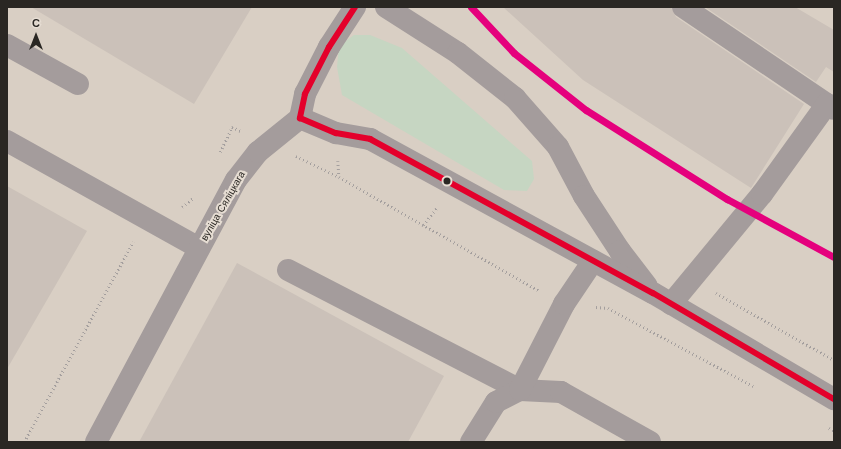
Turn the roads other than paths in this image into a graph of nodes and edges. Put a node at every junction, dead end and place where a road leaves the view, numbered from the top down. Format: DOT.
graph roads {
  1 [pos="355,7"];
  2 [pos="386,7"];
  3 [pos="684,7"];
  4 [pos="7,45"];
  5 [pos="78,84"];
  6 [pos="830,107"];
  7 [pos="300,118"];
  8 [pos="7,142"];
  9 [pos="199,248"];
  10 [pos="593,261"];
  11 [pos="288,270"];
  12 [pos="662,299"];
  13 [pos="520,390"];
  14 [pos="834,399"];
  15 [pos="96,442"];
  16 [pos="471,442"];
  17 [pos="650,442"];
  1 -- 7 [label="street"];
  2 -- 12 [label="street"];
  3 -- 6 [label="street"];
  4 -- 5 [label="street"];
  6 -- 12 [label="street"];
  7 -- 9 [label="street, вуліца Сяліцкага"];
  7 -- 10 [label="street"];
  8 -- 9 [label="street"];
  9 -- 15 [label="street, вуліца Сяліцкага"];
  10 -- 12 [label="street"];
  10 -- 13 [label="street"];
  11 -- 13 [label="street"];
  12 -- 14 [label="street"];
  13 -- 16 [label="street"];
  13 -- 17 [label="street"];
}
